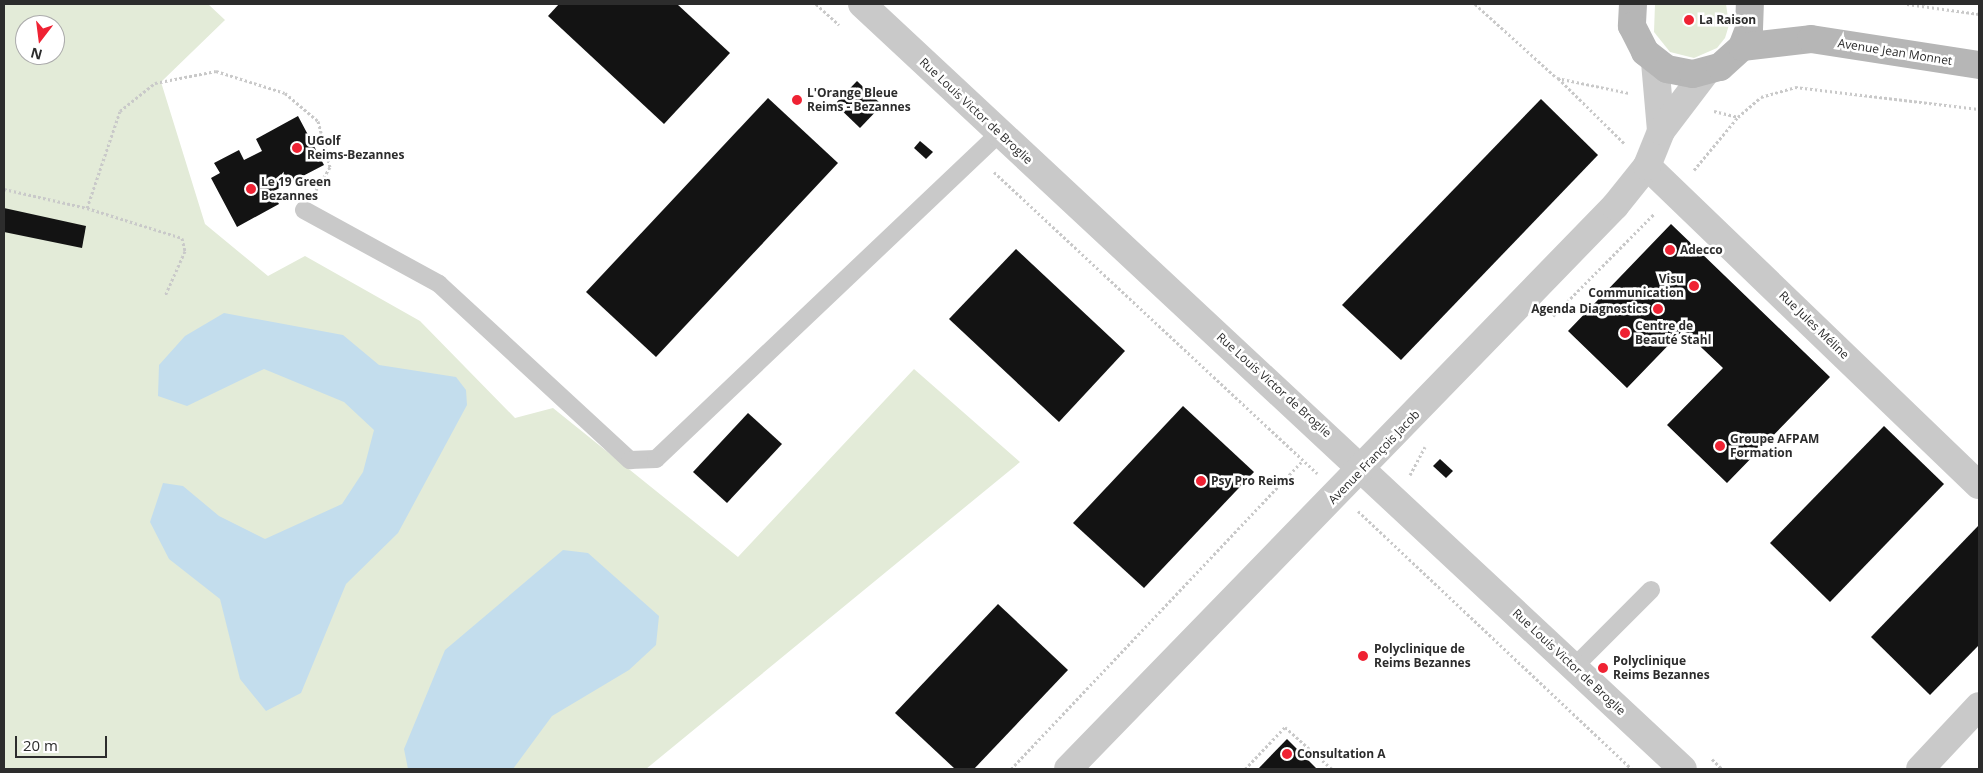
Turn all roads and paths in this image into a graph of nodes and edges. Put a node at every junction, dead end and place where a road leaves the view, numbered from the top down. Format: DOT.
graph roads {
  1 [pos="816,4"];
  2 [pos="862,4"];
  3 [pos="1633,4"];
  4 [pos="1907,4"];
  5 [pos="1750,7"];
  6 [pos="1979,14"];
  7 [pos="844,30"];
  8 [pos="1811,39"];
  9 [pos="1742,46"];
  10 [pos="1655,62"];
  11 [pos="1979,64"];
  12 [pos="1706,72"];
  13 [pos="1557,78"];
  14 [pos="1661,131"];
  15 [pos="1000,133"];
  16 [pos="976,155"];
  17 [pos="1648,166"];
  18 [pos="4,189"];
  19 [pos="87,208"];
  20 [pos="304,210"];
  21 [pos="165,296"];
  22 [pos="1303,460"];
  23 [pos="1363,469"];
  24 [pos="1979,485"];
  25 [pos="1339,494"];
  26 [pos="1651,590"];
  27 [pos="1574,668"];
  28 [pos="1979,706"];
  29 [pos="1011,769"];
  30 [pos="1068,769"];
  31 [pos="1244,769"];
  32 [pos="1332,769"];
  33 [pos="1631,769"];
  34 [pos="1683,769"];
  35 [pos="1920,769"];
  1 -- 7 [label="path"];
  2 -- 15 [label="street, Rue Louis Victor de Broglie"];
  3 -- 10 [label="street"];
  4 -- 6 [label="path"];
  5 -- 8 [label="street, Avenue Jean Monnet"];
  5 -- 9 [label="street"];
  8 -- 9 [label="street, Avenue Jean Monnet"];
  8 -- 11 [label="street, Avenue Jean Monnet"];
  9 -- 12 [label="street"];
  10 -- 12 [label="street"];
  10 -- 14 [label="street, Avenue François Jacob"];
  12 -- 14 [label="street, Avenue François Jacob"];
  13 -- 17 [label="path"];
  14 -- 17 [label="street, Avenue François Jacob"];
  15 -- 16 [label="lane"];
  15 -- 23 [label="street, Rue Louis Victor de Broglie"];
  16 -- 20 [label="lane"];
  16 -- 22 [label="path"];
  17 -- 23 [label="street, Avenue François Jacob"];
  17 -- 24 [label="street, Rue Jules Méline"];
  18 -- 19 [label="path"];
  19 -- 20 [label="path"];
  19 -- 21 [label="path"];
  22 -- 25 [label="path"];
  22 -- 29 [label="path"];
  23 -- 25 [label="street, Avenue François Jacob"];
  23 -- 27 [label="street, Rue Louis Victor de Broglie"];
  25 -- 30 [label="street, Avenue François Jacob"];
  25 -- 33 [label="path"];
  26 -- 27 [label="lane"];
  27 -- 34 [label="street, Rue Louis Victor de Broglie"];
  28 -- 35 [label="street"];
  31 -- 32 [label="path"];
}
